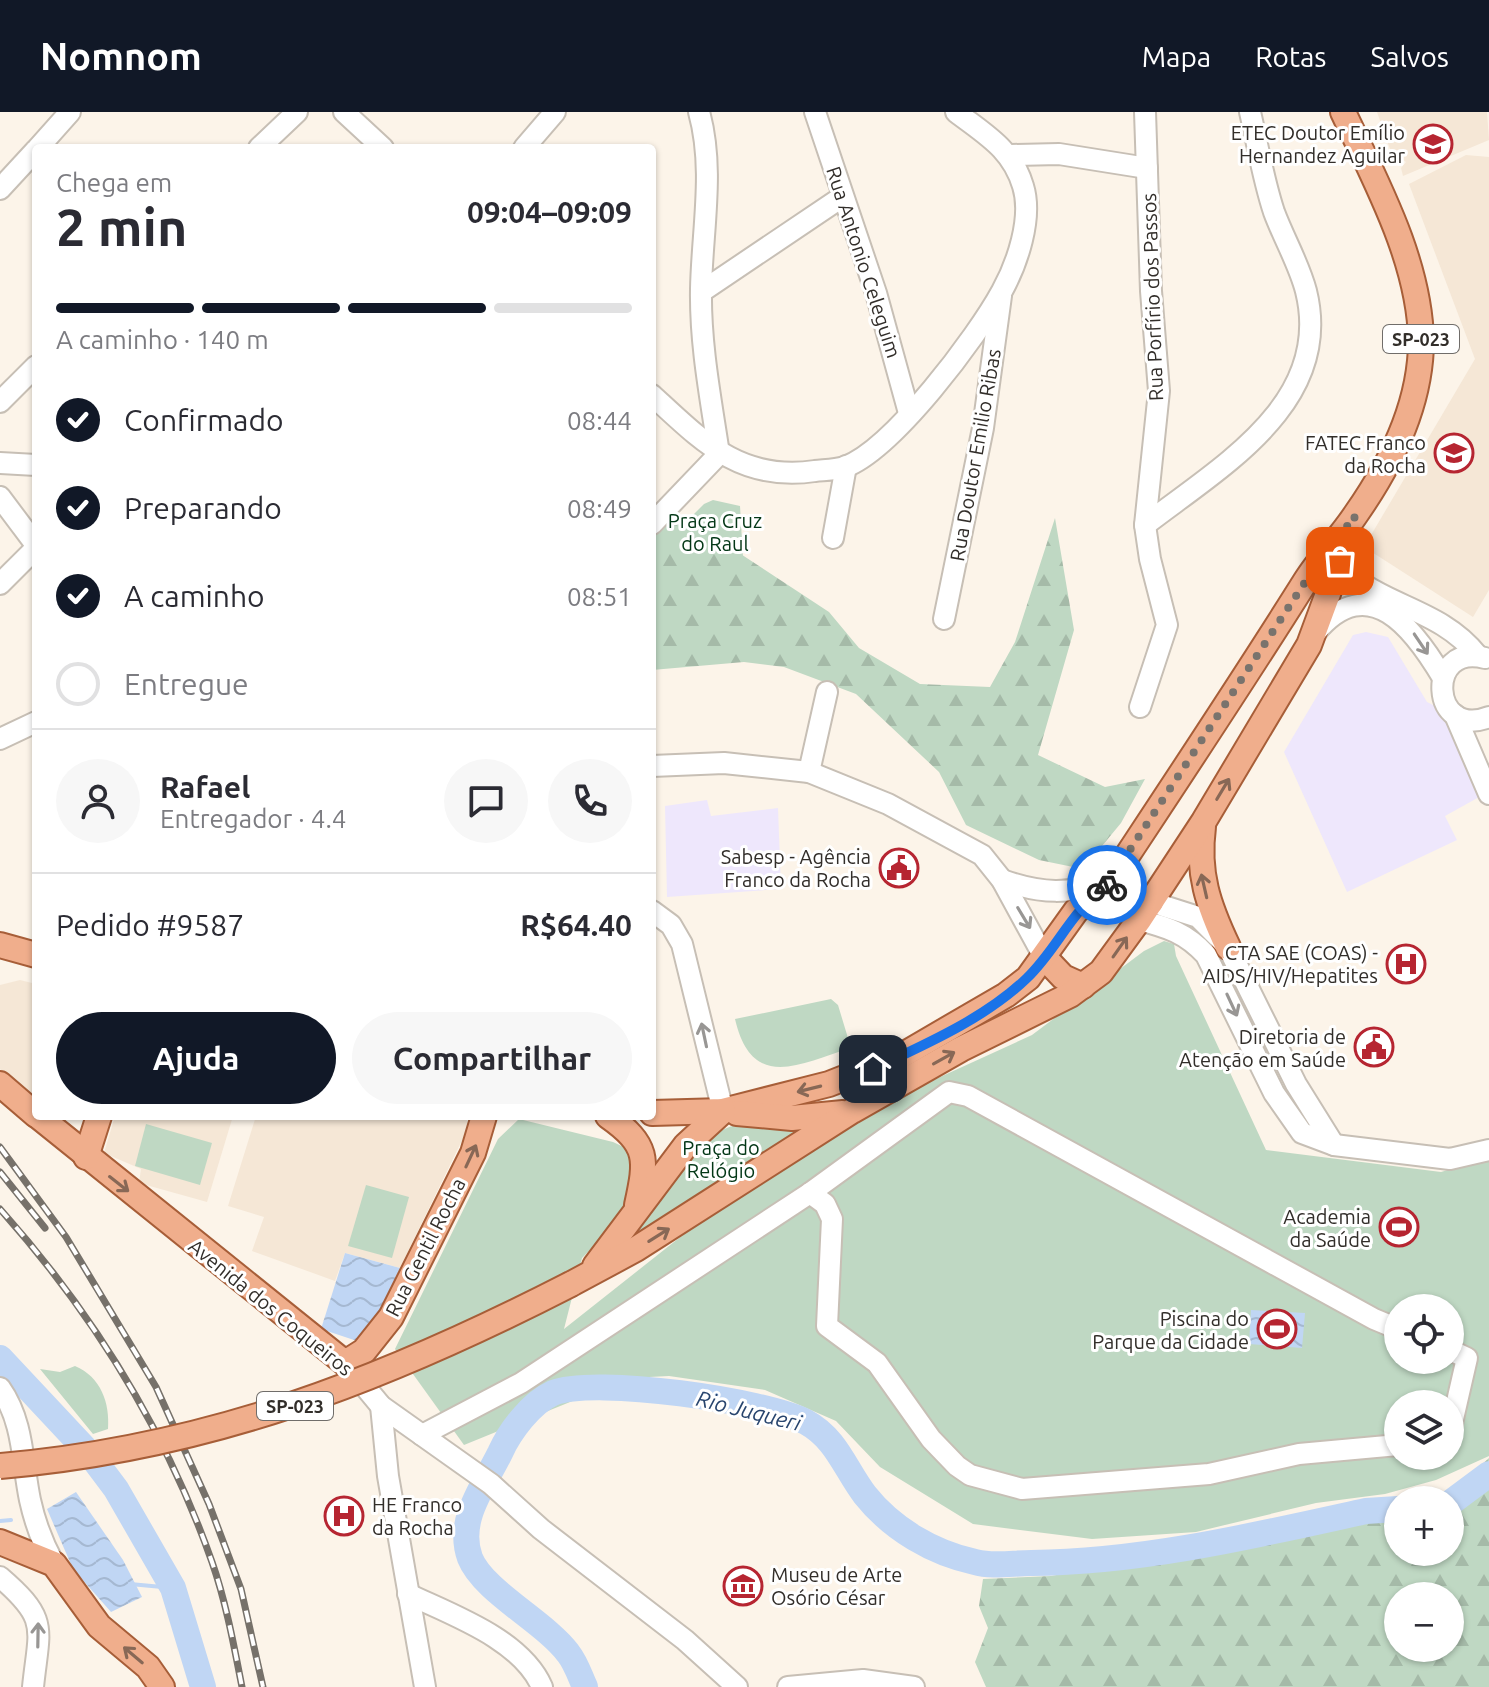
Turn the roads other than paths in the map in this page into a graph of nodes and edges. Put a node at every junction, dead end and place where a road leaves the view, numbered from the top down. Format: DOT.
graph roads {
  1 [pos="70,112"];
  2 [pos="297,112"];
  3 [pos="344,112"];
  4 [pos="555,112"];
  5 [pos="699,112"];
  6 [pos="815,112"];
  7 [pos="956,112"];
  8 [pos="1145,112"];
  9 [pos="1250,112"];
  10 [pos="1346,112"];
  11 [pos="41,144"];
  12 [pos="263,144"];
  13 [pos="379,144"];
  14 [pos="527,144"];
  15 [pos="32,154"];
  16 [pos="1011,155"];
  17 [pos="1147,168"];
  18 [pos="0,189"];
  19 [pos="842,197"];
  20 [pos="1002,291"];
  21 [pos="701,292"];
  22 [pos="32,370"];
  23 [pos="656,399"];
  24 [pos="0,402"];
  25 [pos="909,413"];
  26 [pos="719,454"];
  27 [pos="0,463"];
  28 [pos="32,465"];
  29 [pos="846,466"];
  30 [pos="0,497"];
  31 [pos="1355,516"];
  32 [pos="656,520"];
  33 [pos="1145,525"];
  34 [pos="833,538"];
  35 [pos="32,541"];
  36 [pos="32,550"];
  37 [pos="1340,561"];
  38 [pos="0,584"];
  39 [pos="944,619"];
  40 [pos="1313,635"];
  41 [pos="1483,657"];
  42 [pos="1443,678"];
  43 [pos="827,692"];
  44 [pos="1140,707"];
  45 [pos="1455,715"];
  46 [pos="1489,717"];
  47 [pos="32,724"];
  48 [pos="0,739"];
  49 [pos="656,766"];
  50 [pos="809,772"];
  51 [pos="1489,794"];
  52 [pos="1204,821"];
  53 [pos="1002,880"];
  54 [pos="1109,883"];
  55 [pos="1145,911"];
  56 [pos="656,914"];
  57 [pos="1228,947"];
  58 [pos="2,950"];
  59 [pos="32,954"];
  60 [pos="1044,957"];
  61 [pos="1083,986"];
  62 [pos="0,1084"];
  63 [pos="32,1111"];
  64 [pos="723,1111"];
  65 [pos="852,1111"];
  66 [pos="656,1113"];
  67 [pos="43,1120"];
  68 [pos="98,1120"];
  69 [pos="483,1120"];
  70 [pos="613,1120"];
  71 [pos="1334,1145"];
  72 [pos="1489,1150"];
  73 [pos="86,1157"];
  74 [pos="810,1193"];
  75 [pos="635,1214"];
  76 [pos="581,1278"];
  77 [pos="1384,1323"];
  78 [pos="345,1363"];
  79 [pos="0,1388"];
  80 [pos="381,1406"];
  81 [pos="422,1435"];
  82 [pos="1384,1446"];
  83 [pos="0,1468"];
  84 [pos="0,1542"];
  85 [pos="54,1564"];
  86 [pos="0,1577"];
  87 [pos="408,1594"];
  88 [pos="33,1687"];
  89 [pos="162,1687"];
  90 [pos="425,1687"];
  91 [pos="542,1687"];
  92 [pos="737,1687"];
  93 [pos="788,1687"];
  94 [pos="914,1687"];
  1 -- 11 [label="street"];
  2 -- 12 [label="street"];
  3 -- 13 [label="street"];
  4 -- 14 [label="street"];
  5 -- 21 [label="street"];
  6 -- 19 [label="street, Rua Antonio Celeguim"];
  7 -- 16 [label="street"];
  8 -- 17 [label="street, Rua Porfírio dos Passos"];
  9 -- 33 [label="street"];
  10 -- 31 [label="main road, SP-023"];
  15 -- 18 [label="street"];
  16 -- 17 [label="street"];
  16 -- 20 [label="street"];
  17 -- 33 [label="street, Rua Porfírio dos Passos"];
  19 -- 21 [label="street"];
  19 -- 25 [label="street, Rua Antonio Celeguim"];
  20 -- 25 [label="street"];
  20 -- 39 [label="street, Rua Doutor Emilio Ribas"];
  21 -- 26 [label="street"];
  22 -- 24 [label="street"];
  23 -- 26 [label="street"];
  25 -- 29 [label="street"];
  26 -- 29 [label="street"];
  26 -- 32 [label="street"];
  27 -- 28 [label="street"];
  29 -- 34 [label="street"];
  30 -- 35 [label="street"];
  31 -- 37 [label="main road, SP-023"];
  31 -- 54 [label="main road, SP-023"];
  33 -- 44 [label="street, Rua Porfírio dos Passos"];
  36 -- 38 [label="street"];
  37 -- 40 [label="main road, SP-023"];
  37 -- 41 [label="street"];
  40 -- 42 [label="street, one-way"];
  52 -- 40 [label="main road, SP-023, one-way"];
  41 -- 42 [label="street"];
  42 -- 45 [label="street"];
  43 -- 50 [label="street"];
  45 -- 46 [label="street"];
  45 -- 51 [label="street"];
  47 -- 48 [label="street"];
  49 -- 50 [label="street"];
  50 -- 53 [label="street"];
  52 -- 55 [label="main road, SP-023"];
  57 -- 52 [label="main road, one-way"];
  53 -- 54 [label="street"];
  53 -- 60 [label="street, one-way"];
  54 -- 55 [label="main road"];
  54 -- 60 [label="main road, SP-023"];
  55 -- 57 [label="street"];
  61 -- 55 [label="main road, SP-023, one-way"];
  55 -- 71 [label="street, one-way"];
  64 -- 56 [label="street, one-way"];
  57 -- 71 [label="street"];
  58 -- 59 [label="main road"];
  60 -- 61 [label="main road"];
  60 -- 64 [label="main road, SP-023, one-way"];
  65 -- 61 [label="main road, SP-023, one-way"];
  62 -- 63 [label="main road, Avenida dos Coqueiros"];
  64 -- 65 [label="main road"];
  64 -- 66 [label="main road, SP-023"];
  64 -- 75 [label="main road, SP-023"];
  76 -- 65 [label="main road, SP-023, one-way"];
  67 -- 73 [label="main road, Avenida dos Coqueiros"];
  68 -- 73 [label="main road"];
  78 -- 69 [label="main road, Rua Gentil Rocha, one-way"];
  70 -- 75 [label="main road"];
  71 -- 72 [label="street"];
  73 -- 78 [label="main road, Avenida dos Coqueiros, one-way"];
  74 -- 77 [label="street"];
  74 -- 81 [label="street"];
  74 -- 82 [label="street"];
  75 -- 76 [label="main road, SP-023"];
  76 -- 83 [label="main road, SP-023, bridge"];
  78 -- 80 [label="street, Avenida dos Coqueiros"];
  79 -- 85 [label="street"];
  80 -- 81 [label="street, Avenida dos Coqueiros"];
  80 -- 87 [label="street"];
  81 -- 92 [label="street, Avenida dos Coqueiros"];
  84 -- 85 [label="main road"];
  89 -- 85 [label="main road, one-way"];
  88 -- 86 [label="street, one-way"];
  87 -- 90 [label="street"];
  87 -- 91 [label="street"];
  93 -- 94 [label="street"];
}
